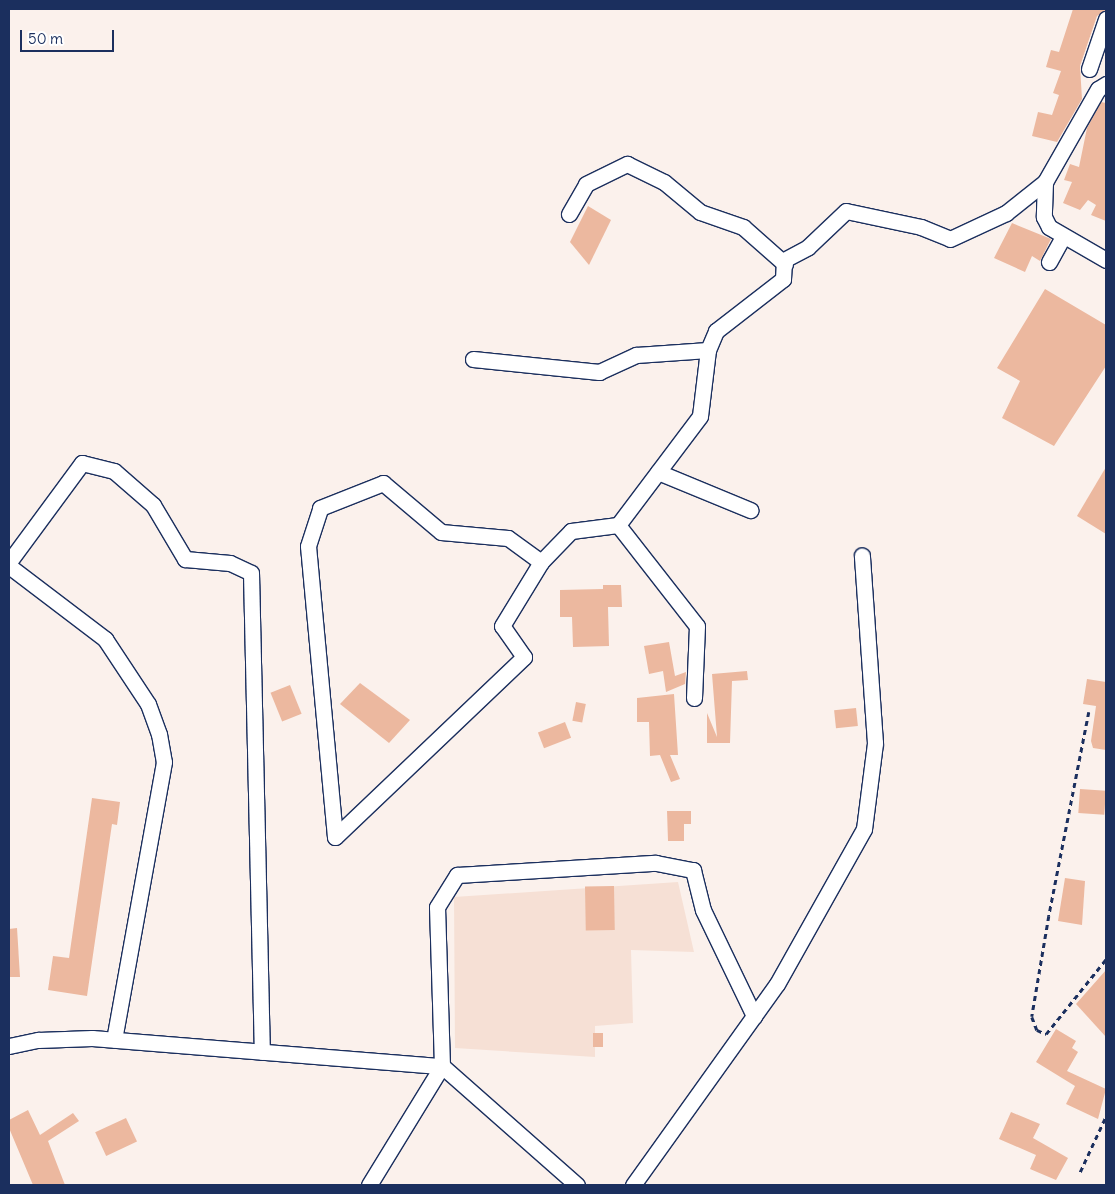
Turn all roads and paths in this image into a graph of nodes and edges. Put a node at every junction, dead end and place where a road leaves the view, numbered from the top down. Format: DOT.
graph roads {
  1 [pos="1106,19"];
  2 [pos="1088,68"];
  3 [pos="1103,88"];
  4 [pos="1045,182"];
  5 [pos="569,214"];
  6 [pos="1064,236"];
  7 [pos="1106,260"];
  8 [pos="1049,262"];
  9 [pos="785,264"];
  10 [pos="708,350"];
  11 [pos="473,359"];
  12 [pos="658,472"];
  13 [pos="750,510"];
  14 [pos="618,525"];
  15 [pos="862,555"];
  16 [pos="541,562"];
  17 [pos="9,564"];
  18 [pos="694,698"];
  19 [pos="1089,712"];
  20 [pos="1106,958"];
  21 [pos="754,1016"];
  22 [pos="114,1040"];
  23 [pos="9,1046"];
  24 [pos="262,1052"];
  25 [pos="442,1066"];
  26 [pos="1106,1116"];
  27 [pos="1080,1172"];
  28 [pos="369,1185"];
  29 [pos="576,1185"];
  30 [pos="633,1185"];
  1 -- 2 [label="street"];
  3 -- 4 [label="street"];
  4 -- 6 [label="street"];
  4 -- 9 [label="street"];
  5 -- 9 [label="street"];
  6 -- 7 [label="street"];
  6 -- 8 [label="street"];
  9 -- 10 [label="street"];
  10 -- 11 [label="street"];
  10 -- 12 [label="street"];
  12 -- 13 [label="street"];
  12 -- 14 [label="street"];
  14 -- 16 [label="street"];
  14 -- 18 [label="street"];
  15 -- 21 [label="street"];
  16 -- 16 [label="street"];
  17 -- 22 [label="street"];
  17 -- 24 [label="street"];
  19 -- 20 [label="path"];
  21 -- 25 [label="street"];
  21 -- 30 [label="street"];
  22 -- 23 [label="street"];
  22 -- 24 [label="street"];
  24 -- 25 [label="street"];
  25 -- 28 [label="street"];
  25 -- 29 [label="street"];
  26 -- 27 [label="path"];
}
